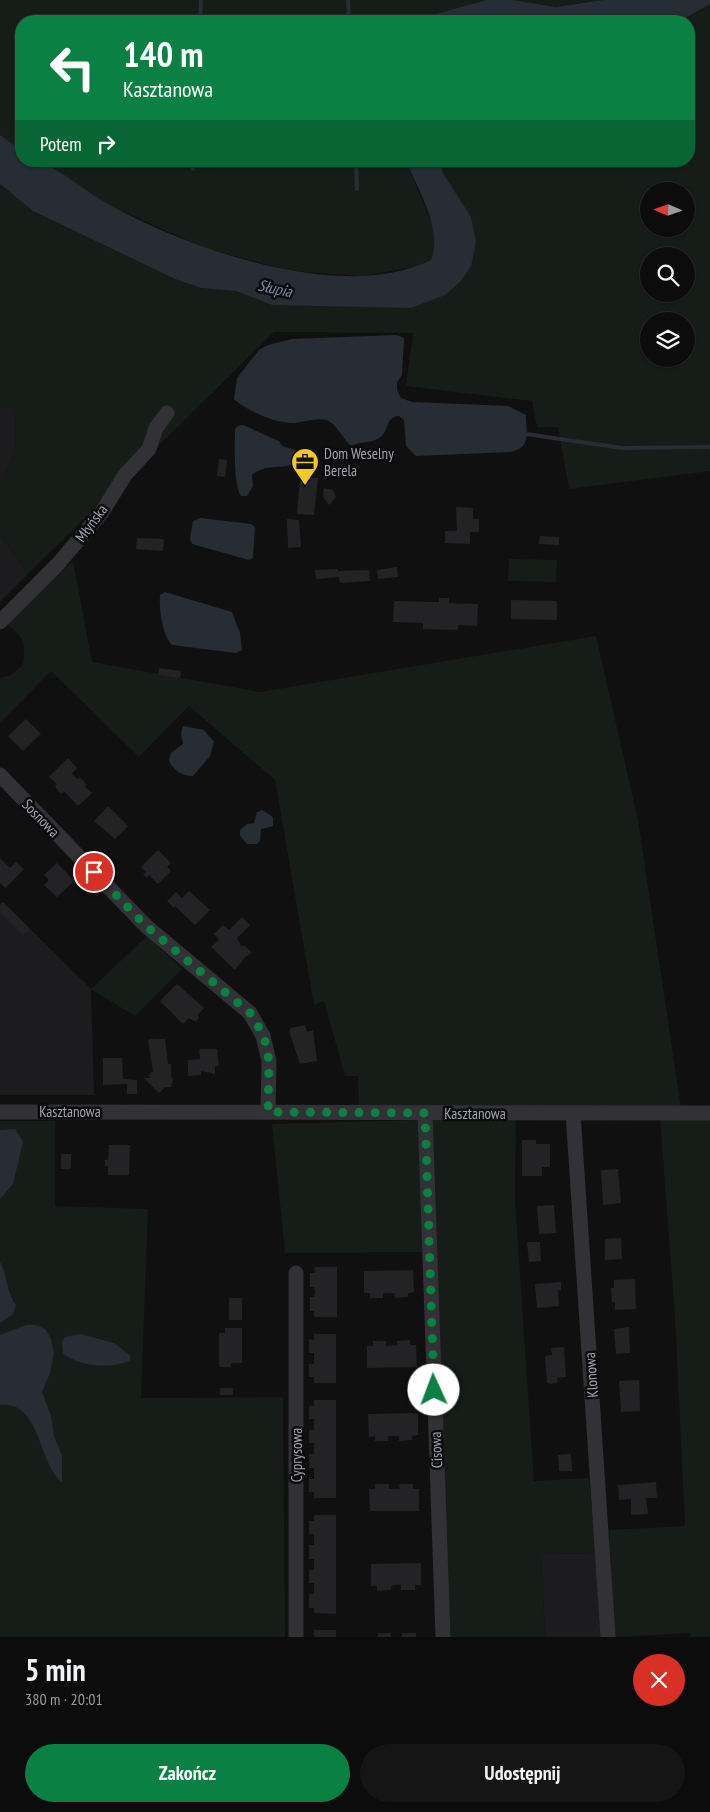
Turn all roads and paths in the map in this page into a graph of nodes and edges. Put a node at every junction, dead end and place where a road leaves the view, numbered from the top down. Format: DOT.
graph roads {
  1 [pos="167,413"];
  2 [pos="0,622"];
  3 [pos="0,775"];
  4 [pos="0,1112"];
  5 [pos="268,1112"];
  6 [pos="425,1113"];
  7 [pos="573,1113"];
  8 [pos="710,1113"];
  9 [pos="296,1273"];
  10 [pos="296,1637"];
  11 [pos="443,1637"];
  12 [pos="608,1637"];
  1 -- 2 [label="street, Młyńska"];
  3 -- 5 [label="street, Sosnowa"];
  4 -- 5 [label="street, Kasztanowa"];
  5 -- 6 [label="street, Kasztanowa"];
  6 -- 7 [label="street, Kasztanowa"];
  6 -- 11 [label="street, Cisowa"];
  7 -- 8 [label="street, Kasztanowa"];
  7 -- 12 [label="street, Klonowa"];
  9 -- 10 [label="street, Cyprysowa"];
}
